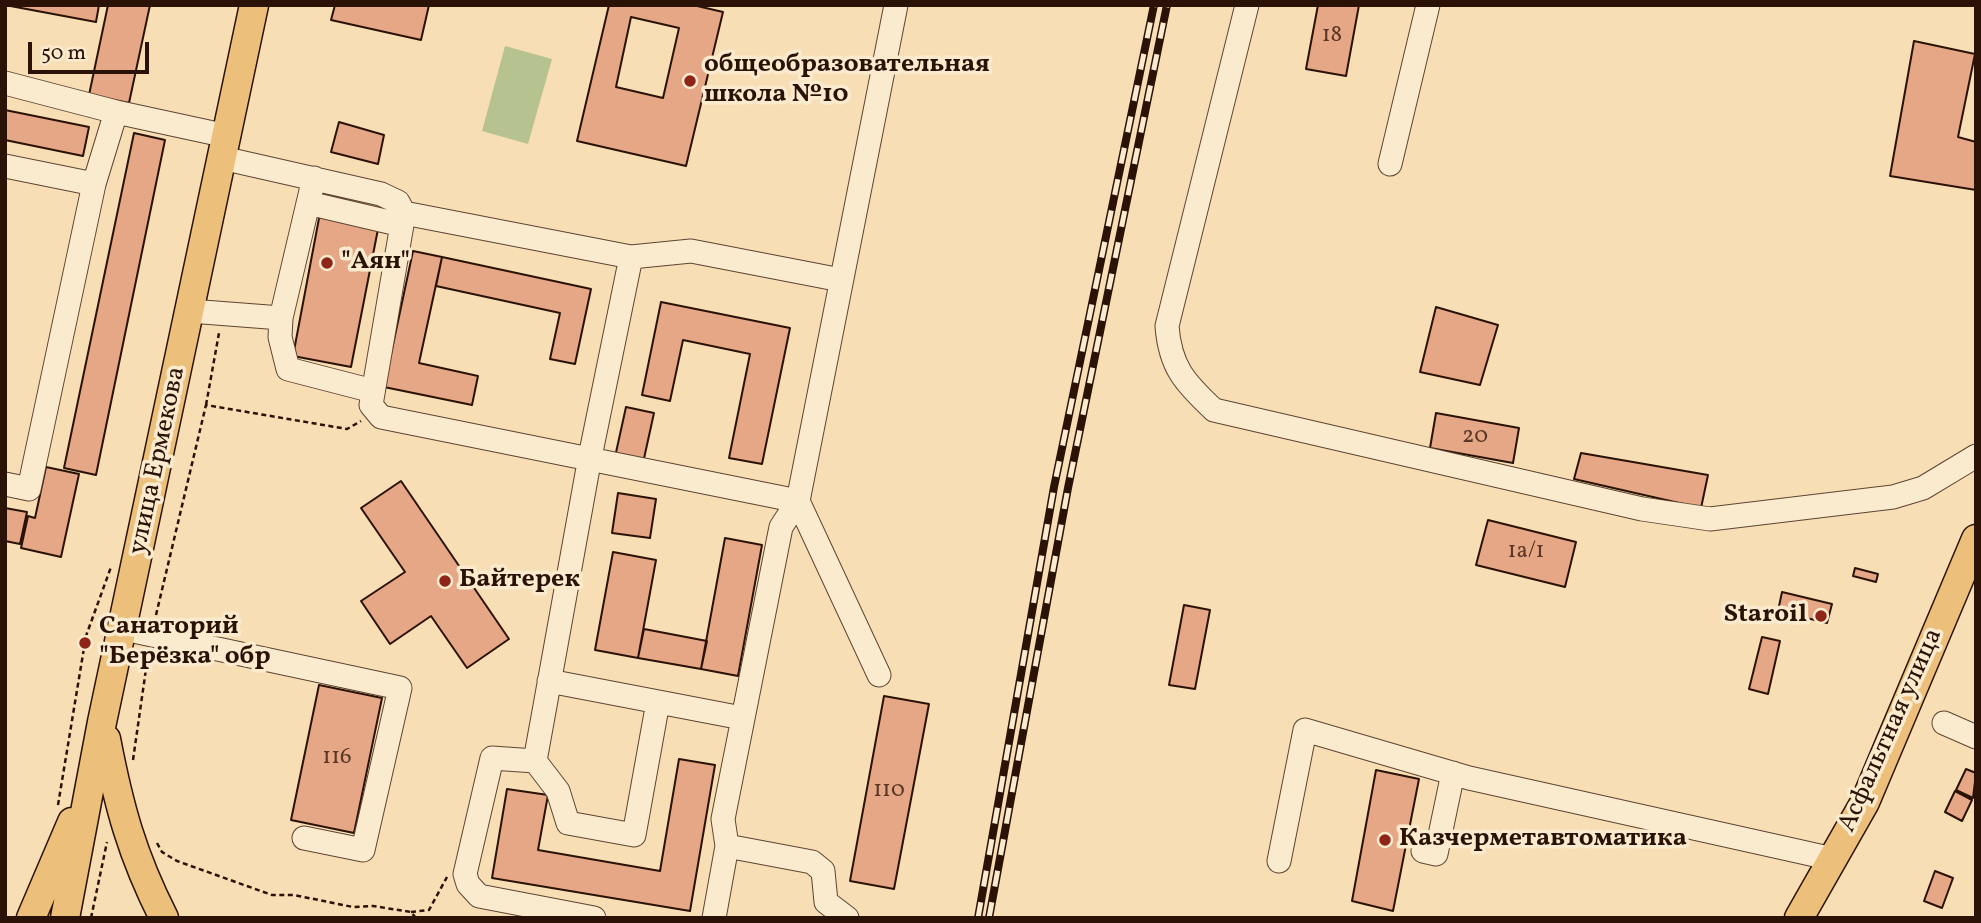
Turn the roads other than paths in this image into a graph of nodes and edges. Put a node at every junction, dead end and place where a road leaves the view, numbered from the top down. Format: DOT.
graph roads {
  1 [pos="254,5"];
  2 [pos="896,5"];
  3 [pos="1247,5"];
  4 [pos="1428,5"];
  5 [pos="5,83"];
  6 [pos="116,112"];
  7 [pos="225,147"];
  8 [pos="1390,164"];
  9 [pos="5,166"];
  10 [pos="314,178"];
  11 [pos="94,184"];
  12 [pos="308,203"];
  13 [pos="403,219"];
  14 [pos="631,257"];
  15 [pos="842,280"];
  16 [pos="190,311"];
  17 [pos="281,318"];
  18 [pos="373,402"];
  19 [pos="1976,456"];
  20 [pos="590,457"];
  21 [pos="5,484"];
  22 [pos="798,500"];
  23 [pos="1976,539"];
  24 [pos="138,632"];
  25 [pos="879,675"];
  26 [pos="549,681"];
  27 [pos="658,702"];
  28 [pos="742,718"];
  29 [pos="102,722"];
  30 [pos="1944,723"];
  31 [pos="1976,737"];
  32 [pos="535,761"];
  33 [pos="1453,773"];
  34 [pos="304,838"];
  35 [pos="727,846"];
  36 [pos="1423,851"];
  37 [pos="1833,859"];
  38 [pos="1279,861"];
  39 [pos="31,918"];
  40 [pos="65,918"];
  41 [pos="164,918"];
  42 [pos="594,918"];
  43 [pos="714,918"];
  44 [pos="847,918"];
  45 [pos="1799,918"];
  1 -- 7 [label="main road, улица Ермекова"];
  2 -- 15 [label="street"];
  3 -- 19 [label="street"];
  4 -- 8 [label="street"];
  5 -- 6 [label="street"];
  6 -- 7 [label="street"];
  6 -- 11 [label="street"];
  7 -- 10 [label="street"];
  7 -- 16 [label="main road, улица Ермекова"];
  9 -- 11 [label="street"];
  10 -- 12 [label="street"];
  10 -- 13 [label="street"];
  11 -- 21 [label="street"];
  12 -- 13 [label="street"];
  12 -- 17 [label="street"];
  13 -- 14 [label="street"];
  13 -- 18 [label="street"];
  14 -- 15 [label="street"];
  14 -- 20 [label="street"];
  15 -- 22 [label="street"];
  16 -- 17 [label="street"];
  16 -- 24 [label="main road, улица Ермекова"];
  17 -- 18 [label="street"];
  18 -- 20 [label="street"];
  20 -- 22 [label="street"];
  20 -- 26 [label="street"];
  22 -- 25 [label="street"];
  22 -- 28 [label="street"];
  23 -- 37 [label="main road, Асфальтная улица"];
  24 -- 29 [label="main road, улица Ермекова"];
  24 -- 34 [label="street"];
  26 -- 27 [label="street"];
  26 -- 32 [label="street"];
  27 -- 28 [label="street"];
  27 -- 32 [label="street"];
  28 -- 35 [label="street"];
  29 -- 39 [label="main road"];
  29 -- 40 [label="main road, улица Ермекова"];
  29 -- 41 [label="main road"];
  30 -- 31 [label="street"];
  32 -- 42 [label="street"];
  33 -- 36 [label="street"];
  33 -- 37 [label="street"];
  33 -- 38 [label="street"];
  35 -- 43 [label="street"];
  35 -- 44 [label="street"];
  37 -- 45 [label="main road, Асфальтная улица"];
}
